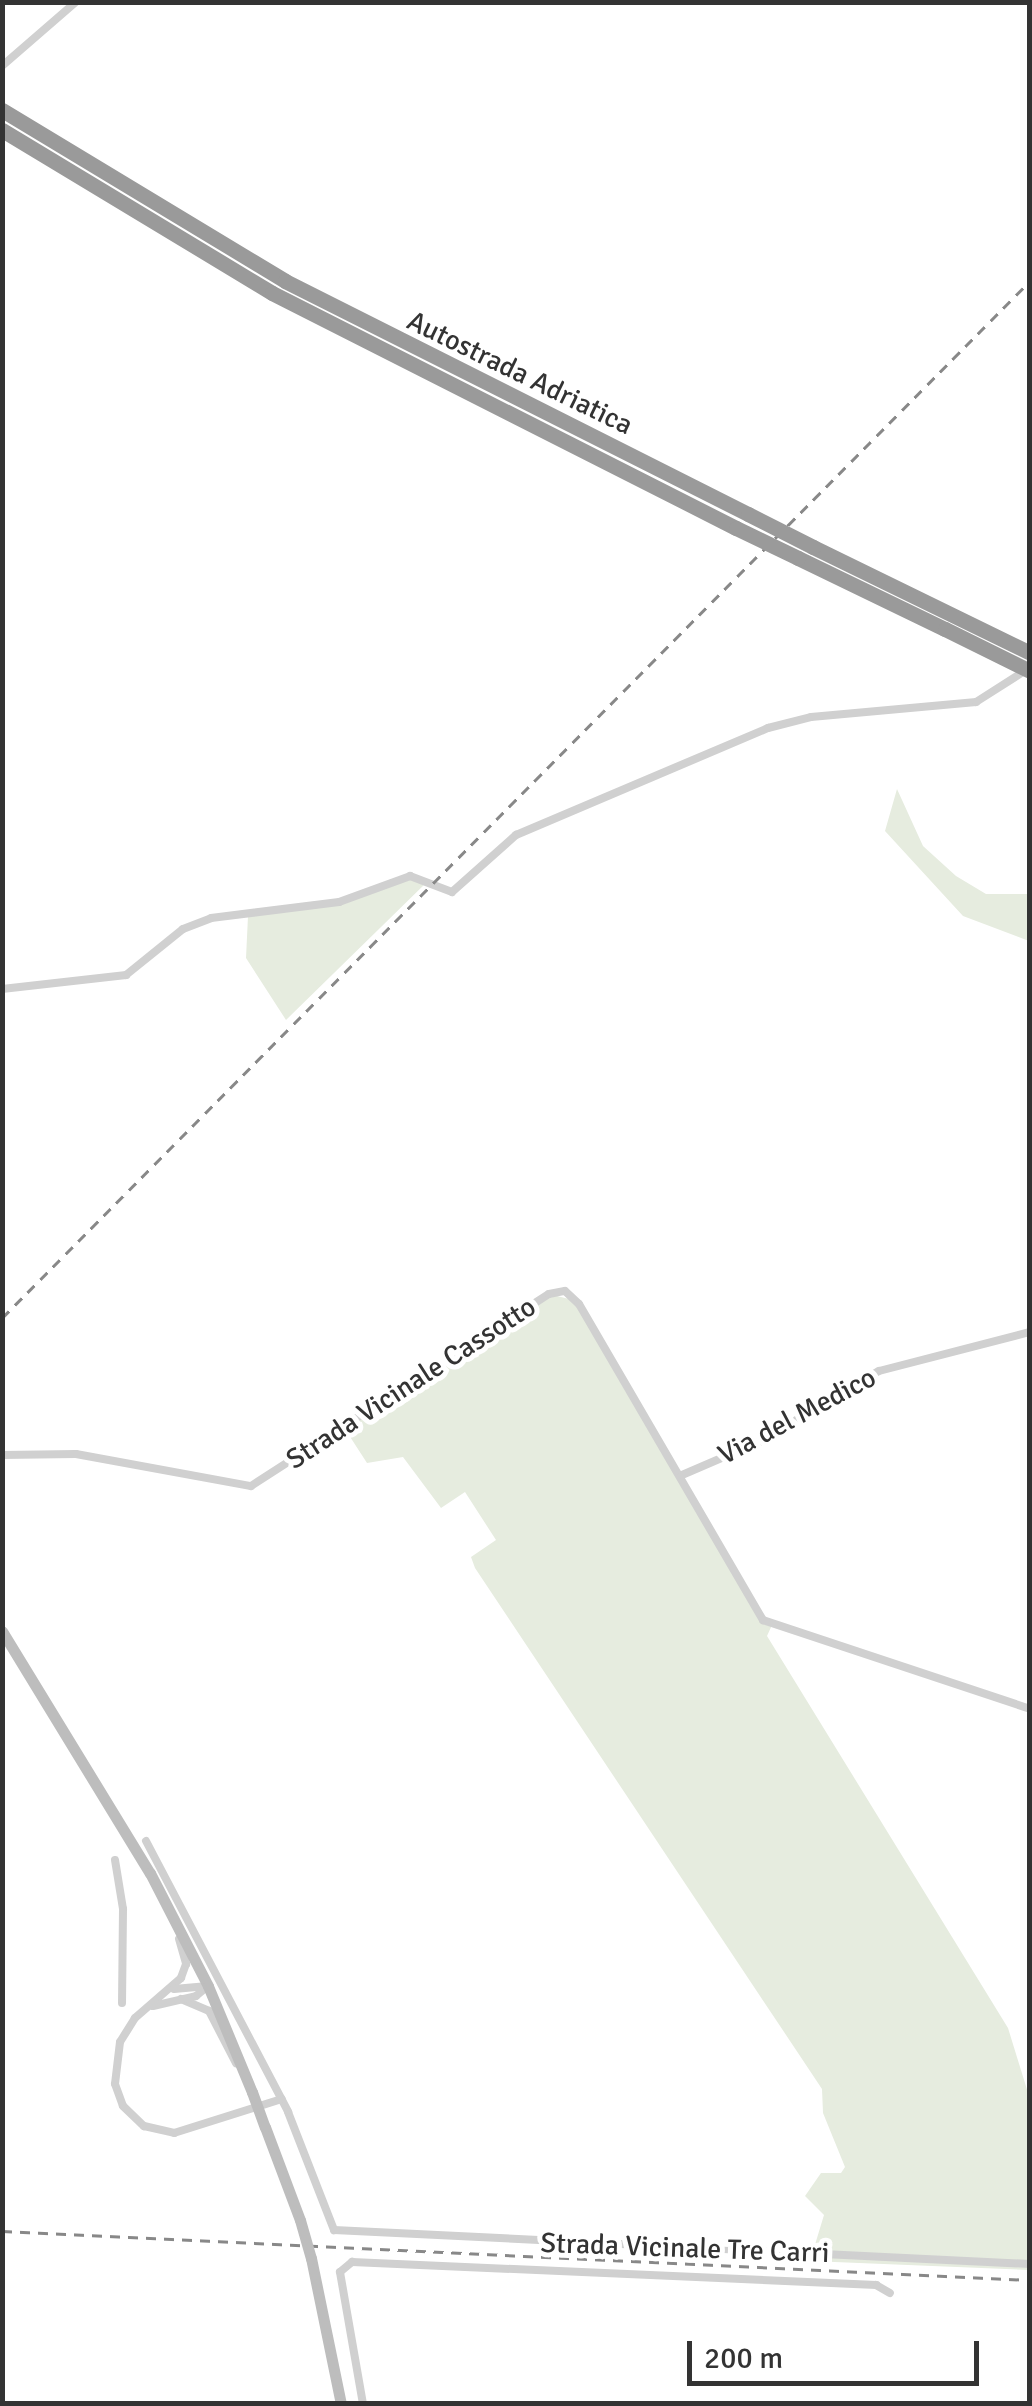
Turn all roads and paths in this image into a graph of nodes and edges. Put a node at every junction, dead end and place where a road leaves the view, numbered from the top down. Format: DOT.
graph roads {
  1 [pos="76,2"];
  2 [pos="2,66"];
  3 [pos="2,110"];
  4 [pos="2,130"];
  5 [pos="1030,653"];
  6 [pos="1030,669"];
  7 [pos="2,990"];
  8 [pos="1030,1332"];
  9 [pos="2,1456"];
  10 [pos="682,1476"];
  11 [pos="2,1631"];
  12 [pos="1030,1709"];
  13 [pos="146,1841"];
  14 [pos="115,1860"];
  15 [pos="172,1913"];
  16 [pos="208,1986"];
  17 [pos="166,1993"];
  18 [pos="181,2000"];
  19 [pos="122,2004"];
  20 [pos="144,2010"];
  21 [pos="243,2070"];
  22 [pos="282,2099"];
  23 [pos="1030,2264"];
  24 [pos="890,2292"];
  25 [pos="341,2404"];
  26 [pos="363,2404"];
  1 -- 2 [label="street"];
  3 -- 5 [label="highway, Autostrada Adriatica, bridge"];
  4 -- 6 [label="highway, Autostrada Adriatica, bridge"];
  6 -- 7 [label="street"];
  8 -- 10 [label="street, Via del Medico"];
  9 -- 10 [label="street, Strada Vicinale Cassotto"];
  10 -- 12 [label="street, Strada Vicinale Cassotto"];
  11 -- 15 [label="main road"];
  13 -- 22 [label="street"];
  14 -- 19 [label="street"];
  15 -- 16 [label="main road"];
  15 -- 17 [label="street"];
  16 -- 17 [label="street"];
  16 -- 18 [label="street"];
  16 -- 21 [label="main road"];
  17 -- 20 [label="street"];
  18 -- 20 [label="street"];
  18 -- 21 [label="street"];
  20 -- 22 [label="street"];
  21 -- 25 [label="main road, bridge"];
  22 -- 23 [label="street, Strada Vicinale Tre Carri"];
  24 -- 26 [label="street"];
}
